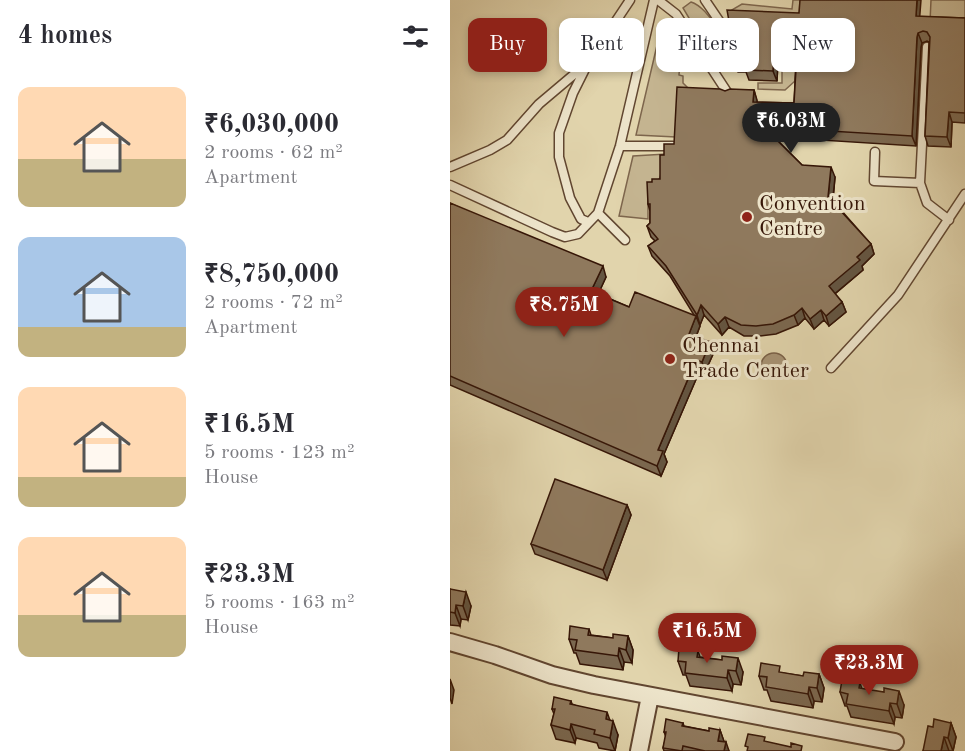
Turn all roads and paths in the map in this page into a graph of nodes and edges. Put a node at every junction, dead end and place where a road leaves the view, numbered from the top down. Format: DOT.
graph roads {
  1 [pos="630,0"];
  2 [pos="656,0"];
  3 [pos="705,0"];
  4 [pos="618,18"];
  5 [pos="678,18"];
  6 [pos="717,18"];
  7 [pos="927,47"];
  8 [pos="577,72"];
  9 [pos="584,72"];
  10 [pos="713,72"];
  11 [pos="729,95"];
  12 [pos="620,146"];
  13 [pos="673,146"];
  14 [pos="875,152"];
  15 [pos="450,167"];
  16 [pos="920,183"];
  17 [pos="450,185"];
  18 [pos="965,194"];
  19 [pos="598,213"];
  20 [pos="949,220"];
  21 [pos="588,222"];
  22 [pos="625,240"];
  23 [pos="831,368"];
  24 [pos="450,642"];
  25 [pos="650,696"];
  26 [pos="895,742"];
  27 [pos="639,751"];
  1 -- 4 [label="lane"];
  2 -- 5 [label="lane"];
  2 -- 12 [label="lane"];
  3 -- 6 [label="lane"];
  7 -- 16 [label="lane"];
  8 -- 15 [label="lane"];
  9 -- 21 [label="lane"];
  10 -- 11 [label="lane"];
  12 -- 13 [label="lane"];
  12 -- 19 [label="lane"];
  14 -- 16 [label="lane"];
  16 -- 20 [label="lane"];
  17 -- 21 [label="lane"];
  18 -- 20 [label="lane"];
  19 -- 21 [label="lane"];
  19 -- 22 [label="lane"];
  20 -- 23 [label="lane"];
  24 -- 25 [label="street"];
  25 -- 26 [label="street"];
  25 -- 27 [label="street"];
}
